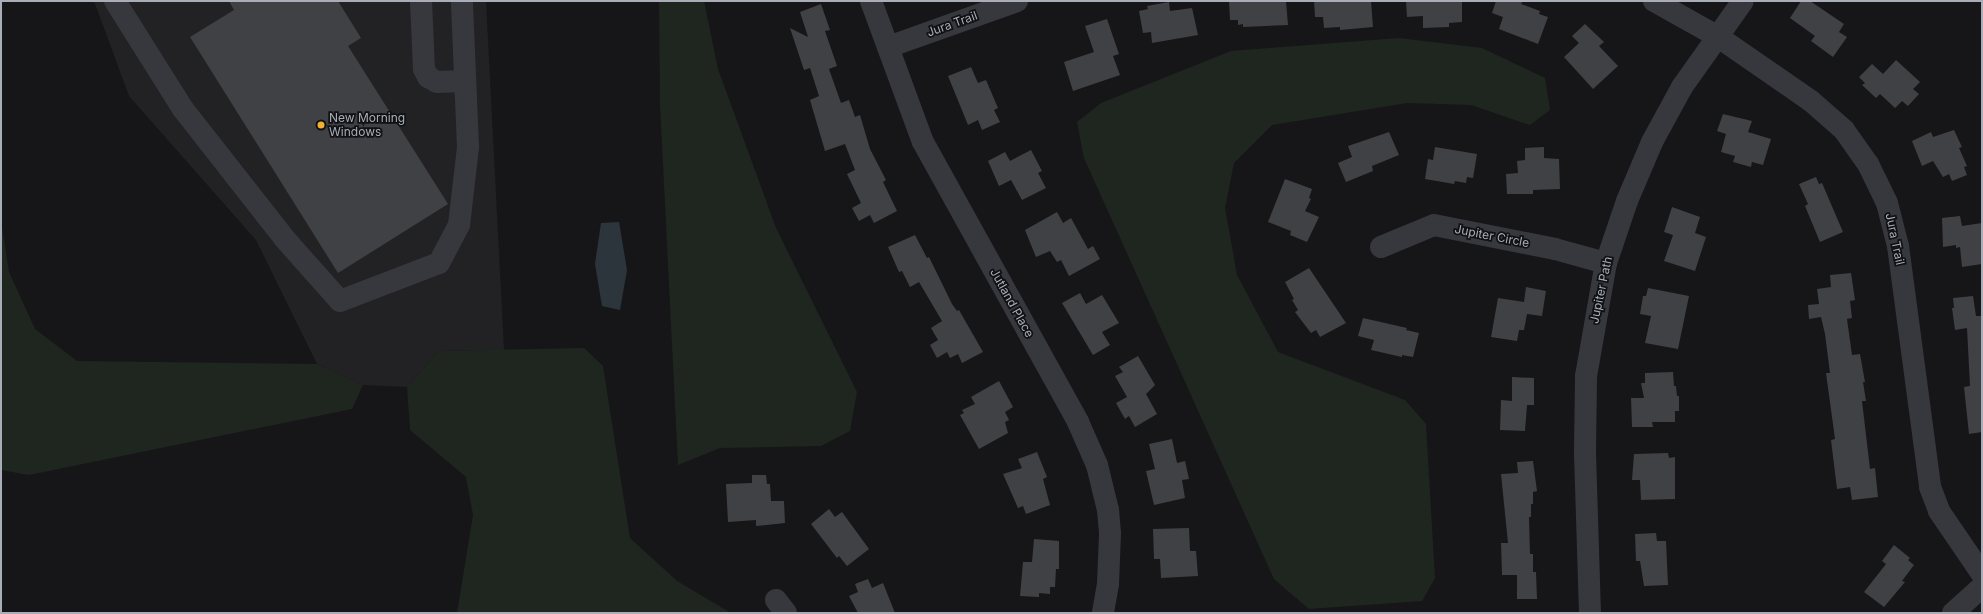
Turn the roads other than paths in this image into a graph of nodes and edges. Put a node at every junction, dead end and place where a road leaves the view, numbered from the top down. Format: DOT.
graph roads {
  1 [pos="114,1"];
  2 [pos="421,1"];
  3 [pos="462,1"];
  4 [pos="871,1"];
  5 [pos="1017,1"];
  6 [pos="1654,1"];
  7 [pos="1743,1"];
  8 [pos="1717,36"];
  9 [pos="888,47"];
  10 [pos="464,81"];
  11 [pos="1381,247"];
  12 [pos="1606,262"];
  13 [pos="1982,574"];
  14 [pos="1982,587"];
  15 [pos="1103,613"];
  16 [pos="1590,613"];
  17 [pos="1953,613"];
  1 -- 10 [label="street"];
  2 -- 10 [label="street"];
  3 -- 10 [label="street"];
  4 -- 9 [label="street, Jutland Place"];
  5 -- 9 [label="street, Jura Trail"];
  6 -- 8 [label="street, Jura Trail"];
  7 -- 8 [label="street, Jupiter Path"];
  8 -- 12 [label="street, Jupiter Path"];
  8 -- 13 [label="street, Jura Trail"];
  9 -- 15 [label="street, Jutland Place"];
  11 -- 12 [label="street, Jupiter Circle"];
  12 -- 16 [label="street, Jupiter Path"];
  14 -- 17 [label="street"];
}
